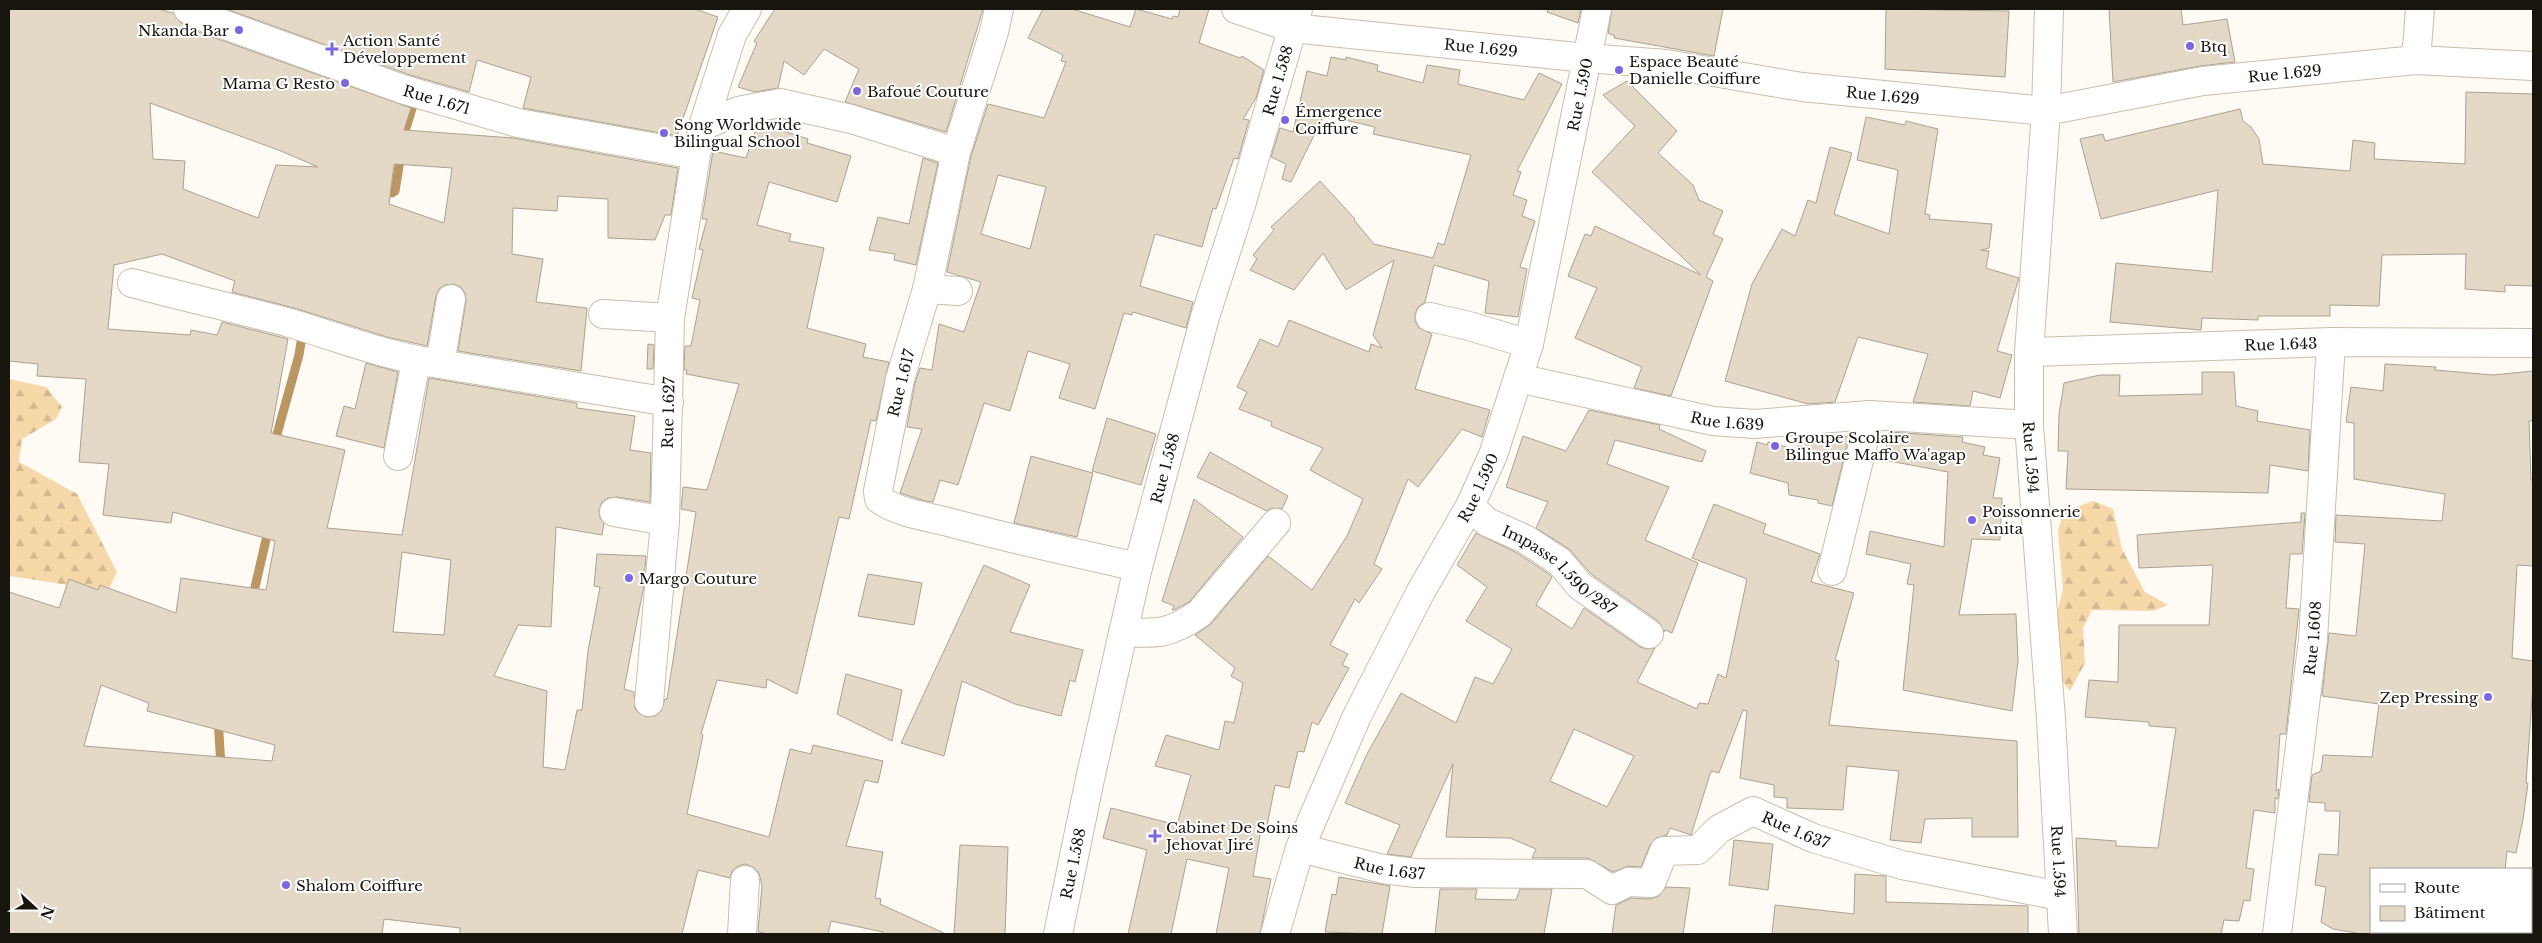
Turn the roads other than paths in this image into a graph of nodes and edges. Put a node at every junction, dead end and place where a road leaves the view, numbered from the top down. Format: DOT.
graph roads {
  1 [pos="747,9"];
  2 [pos="999,9"];
  3 [pos="1236,9"];
  4 [pos="1597,9"];
  5 [pos="2049,9"];
  6 [pos="2420,9"];
  7 [pos="201,12"];
  8 [pos="1295,19"];
  9 [pos="1586,58"];
  10 [pos="2416,60"];
  11 [pos="2533,66"];
  12 [pos="2046,111"];
  13 [pos="703,126"];
  14 [pos="956,152"];
  15 [pos="696,155"];
  16 [pos="132,283"];
  17 [pos="927,289"];
  18 [pos="958,291"];
  19 [pos="451,299"];
  20 [pos="603,314"];
  21 [pos="1430,317"];
  22 [pos="670,318"];
  23 [pos="2331,342"];
  24 [pos="2533,343"];
  25 [pos="1529,344"];
  26 [pos="2029,352"];
  27 [pos="428,362"];
  28 [pos="1518,378"];
  29 [pos="670,402"];
  30 [pos="1870,415"];
  31 [pos="2029,425"];
  32 [pos="398,456"];
  33 [pos="1470,506"];
  34 [pos="614,512"];
  35 [pos="665,521"];
  36 [pos="1276,523"];
  37 [pos="1138,567"];
  38 [pos="1832,571"];
  39 [pos="1123,632"];
  40 [pos="1649,634"];
  41 [pos="649,702"];
  42 [pos="1300,848"];
  43 [pos="745,880"];
  44 [pos="2060,896"];
  45 [pos="742,934"];
  46 [pos="1058,934"];
  47 [pos="1275,934"];
  48 [pos="2063,934"];
  49 [pos="2276,934"];
  1 -- 13 [label="street, Rue 1.627"];
  2 -- 14 [label="street, Rue 1.617"];
  3 -- 8 [label="street, Rue 1.629"];
  4 -- 9 [label="street, Rue 1.590"];
  5 -- 12 [label="street, Rue 1.594"];
  6 -- 10 [label="street"];
  7 -- 15 [label="street, Rue 1.671"];
  8 -- 9 [label="street, Rue 1.629"];
  8 -- 37 [label="street, Rue 1.588"];
  9 -- 12 [label="street, Rue 1.629"];
  9 -- 25 [label="street, Rue 1.590"];
  10 -- 11 [label="street, Rue 1.629"];
  10 -- 12 [label="street, Rue 1.629"];
  12 -- 26 [label="street, Rue 1.594"];
  13 -- 14 [label="street"];
  13 -- 15 [label="street, Rue 1.627"];
  14 -- 17 [label="street, Rue 1.617"];
  15 -- 22 [label="street, Rue 1.627"];
  16 -- 27 [label="street"];
  17 -- 18 [label="street"];
  17 -- 37 [label="street, Rue 1.617"];
  19 -- 27 [label="street"];
  20 -- 22 [label="street"];
  21 -- 25 [label="street"];
  22 -- 29 [label="street, Rue 1.627"];
  23 -- 24 [label="street, Rue 1.643"];
  23 -- 26 [label="street, Rue 1.643"];
  23 -- 49 [label="street, Rue 1.608"];
  25 -- 28 [label="street, Rue 1.590"];
  26 -- 31 [label="street, Rue 1.594"];
  27 -- 29 [label="street"];
  27 -- 32 [label="street"];
  28 -- 30 [label="street, Rue 1.639"];
  28 -- 33 [label="street, Rue 1.590"];
  29 -- 35 [label="street, Rue 1.627"];
  30 -- 31 [label="street, Rue 1.639"];
  30 -- 38 [label="street"];
  31 -- 44 [label="street, Rue 1.594"];
  33 -- 40 [label="street, Impasse 1.590/287"];
  33 -- 42 [label="street, Rue 1.590"];
  34 -- 35 [label="street"];
  35 -- 41 [label="street, Rue 1.627"];
  36 -- 39 [label="street"];
  37 -- 39 [label="street, Rue 1.588"];
  39 -- 46 [label="street, Rue 1.588"];
  42 -- 44 [label="street, Rue 1.637"];
  42 -- 47 [label="street, Rue 1.590"];
  43 -- 45 [label="street"];
  44 -- 48 [label="street, Rue 1.594"];
}
